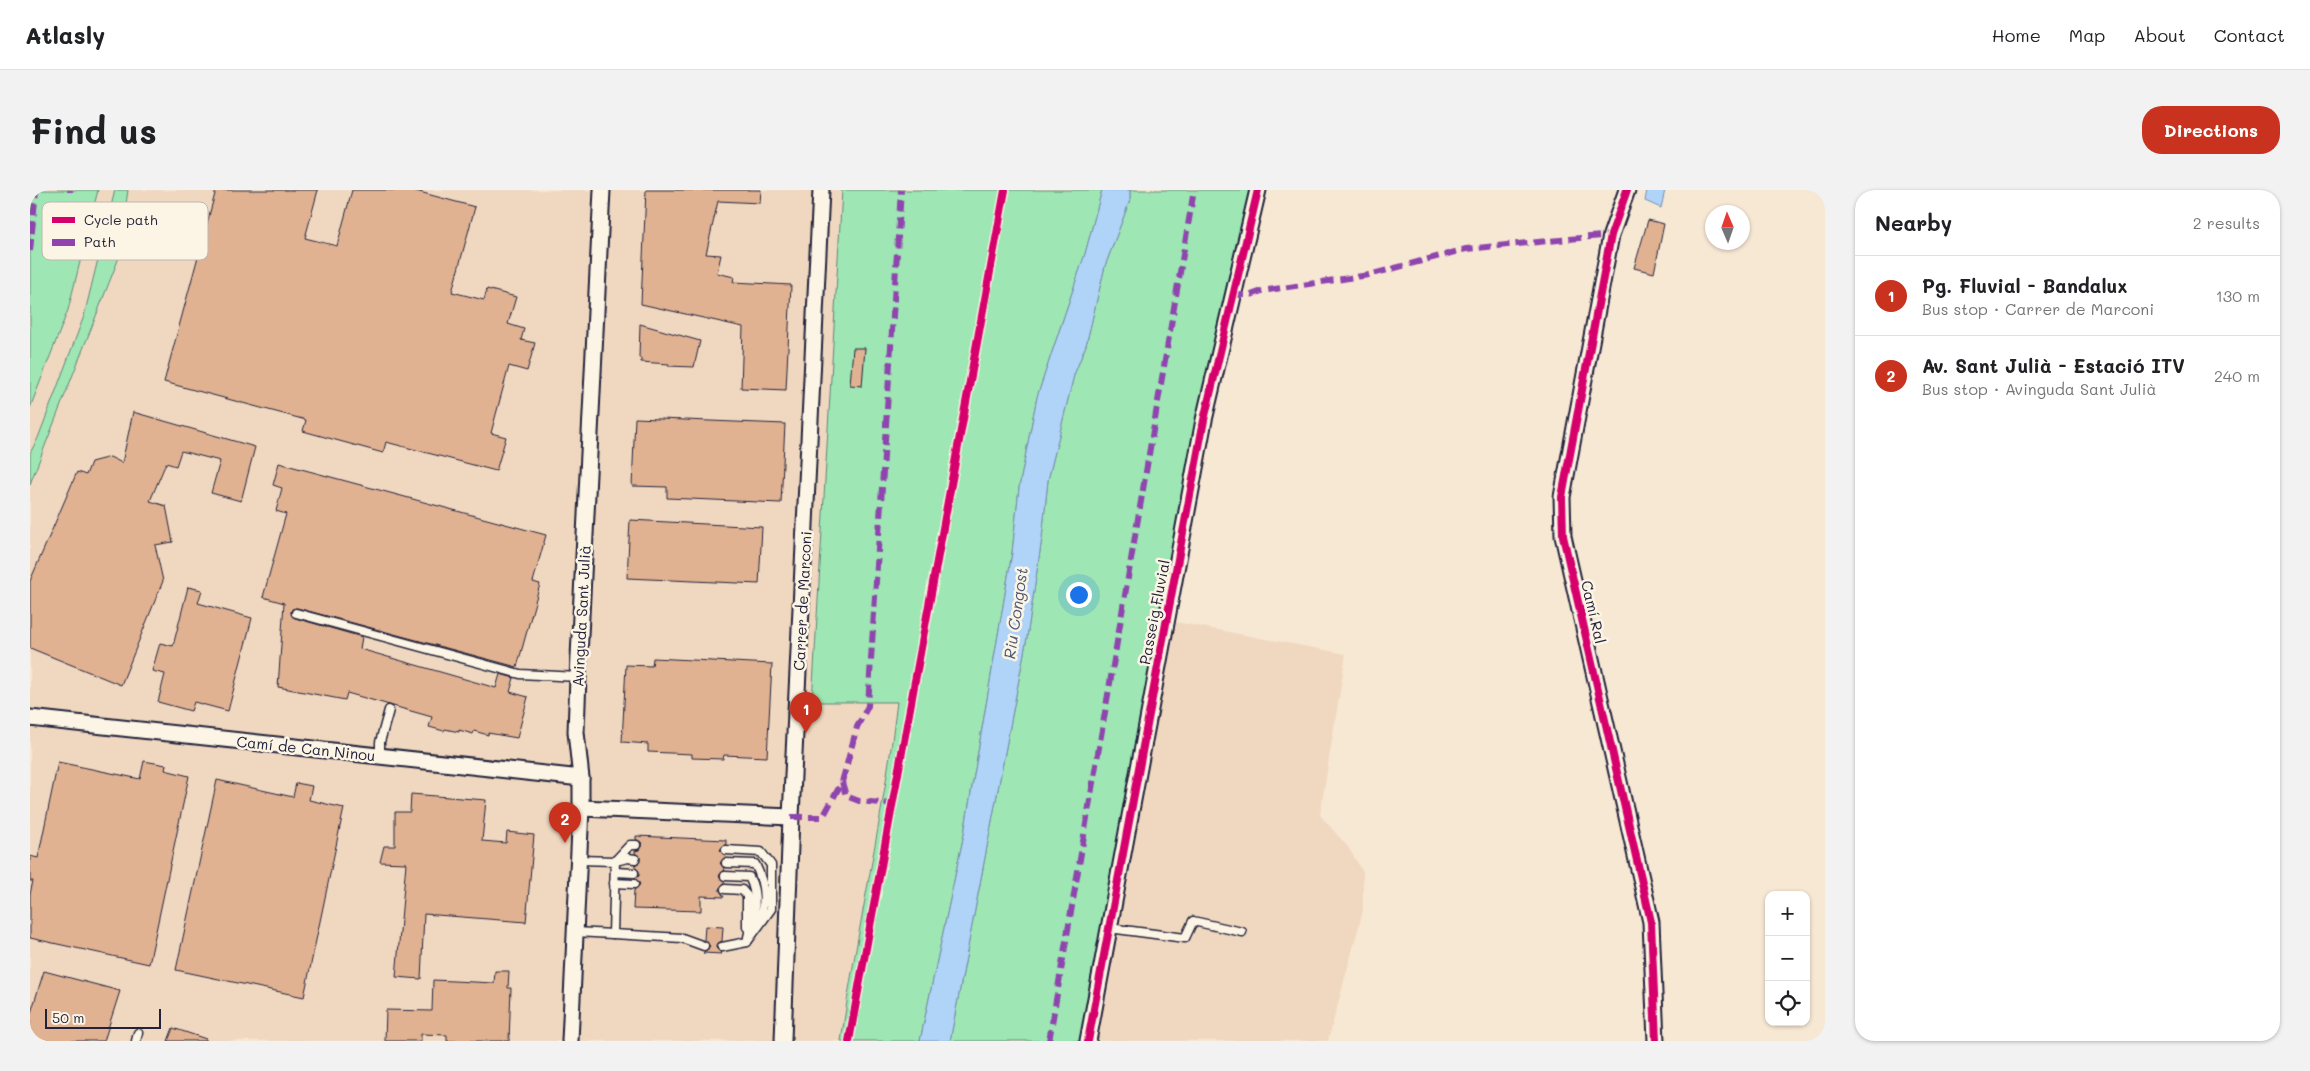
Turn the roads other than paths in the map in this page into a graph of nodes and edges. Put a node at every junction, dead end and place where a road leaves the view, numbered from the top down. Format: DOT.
graph roads {
  1 [pos="602,190"];
  2 [pos="822,190"];
  3 [pos="1258,190"];
  4 [pos="1627,190"];
  5 [pos="296,613"];
  6 [pos="578,676"];
  7 [pos="389,710"];
  8 [pos="30,718"];
  9 [pos="380,756"];
  10 [pos="581,778"];
  11 [pos="581,808"];
  12 [pos="791,817"];
  13 [pos="636,845"];
  14 [pos="726,850"];
  15 [pos="635,858"];
  16 [pos="578,860"];
  17 [pos="615,861"];
  18 [pos="726,863"];
  19 [pos="615,872"];
  20 [pos="634,872"];
  21 [pos="725,876"];
  22 [pos="614,883"];
  23 [pos="634,884"];
  24 [pos="725,889"];
  25 [pos="1109,928"];
  26 [pos="575,932"];
  27 [pos="1242,932"];
  28 [pos="613,934"];
  29 [pos="747,942"];
  30 [pos="704,946"];
  31 [pos="722,947"];
  32 [pos="570,1041"];
  33 [pos="783,1041"];
  34 [pos="1088,1041"];
  35 [pos="1656,1041"];
  1 -- 6 [label="street, Avinguda Sant Julià"];
  2 -- 12 [label="street, Carrer de Marconi"];
  3 -- 25 [label="street, Passeig Fluvial"];
  4 -- 35 [label="street, Camí Ral"];
  5 -- 6 [label="lane"];
  6 -- 10 [label="street, Avinguda Sant Julià"];
  7 -- 9 [label="lane"];
  8 -- 9 [label="street, Camí de Can Ninou"];
  9 -- 10 [label="street, Camí de Can Ninou"];
  10 -- 11 [label="street, Avinguda Sant Julià"];
  11 -- 12 [label="street"];
  11 -- 16 [label="street, Avinguda Sant Julià"];
  12 -- 33 [label="street, Carrer de Marconi"];
  13 -- 17 [label="lane"];
  14 -- 29 [label="lane"];
  15 -- 17 [label="lane"];
  16 -- 17 [label="lane"];
  16 -- 26 [label="street, Avinguda Sant Julià"];
  17 -- 19 [label="lane"];
  18 -- 29 [label="lane"];
  19 -- 20 [label="lane"];
  19 -- 22 [label="lane"];
  21 -- 29 [label="lane"];
  22 -- 23 [label="lane"];
  22 -- 28 [label="lane"];
  24 -- 29 [label="lane"];
  25 -- 27 [label="lane"];
  25 -- 34 [label="street, Passeig Fluvial"];
  26 -- 28 [label="lane"];
  26 -- 32 [label="street, Avinguda Sant Julià"];
  28 -- 30 [label="lane"];
  29 -- 31 [label="lane"];
}
